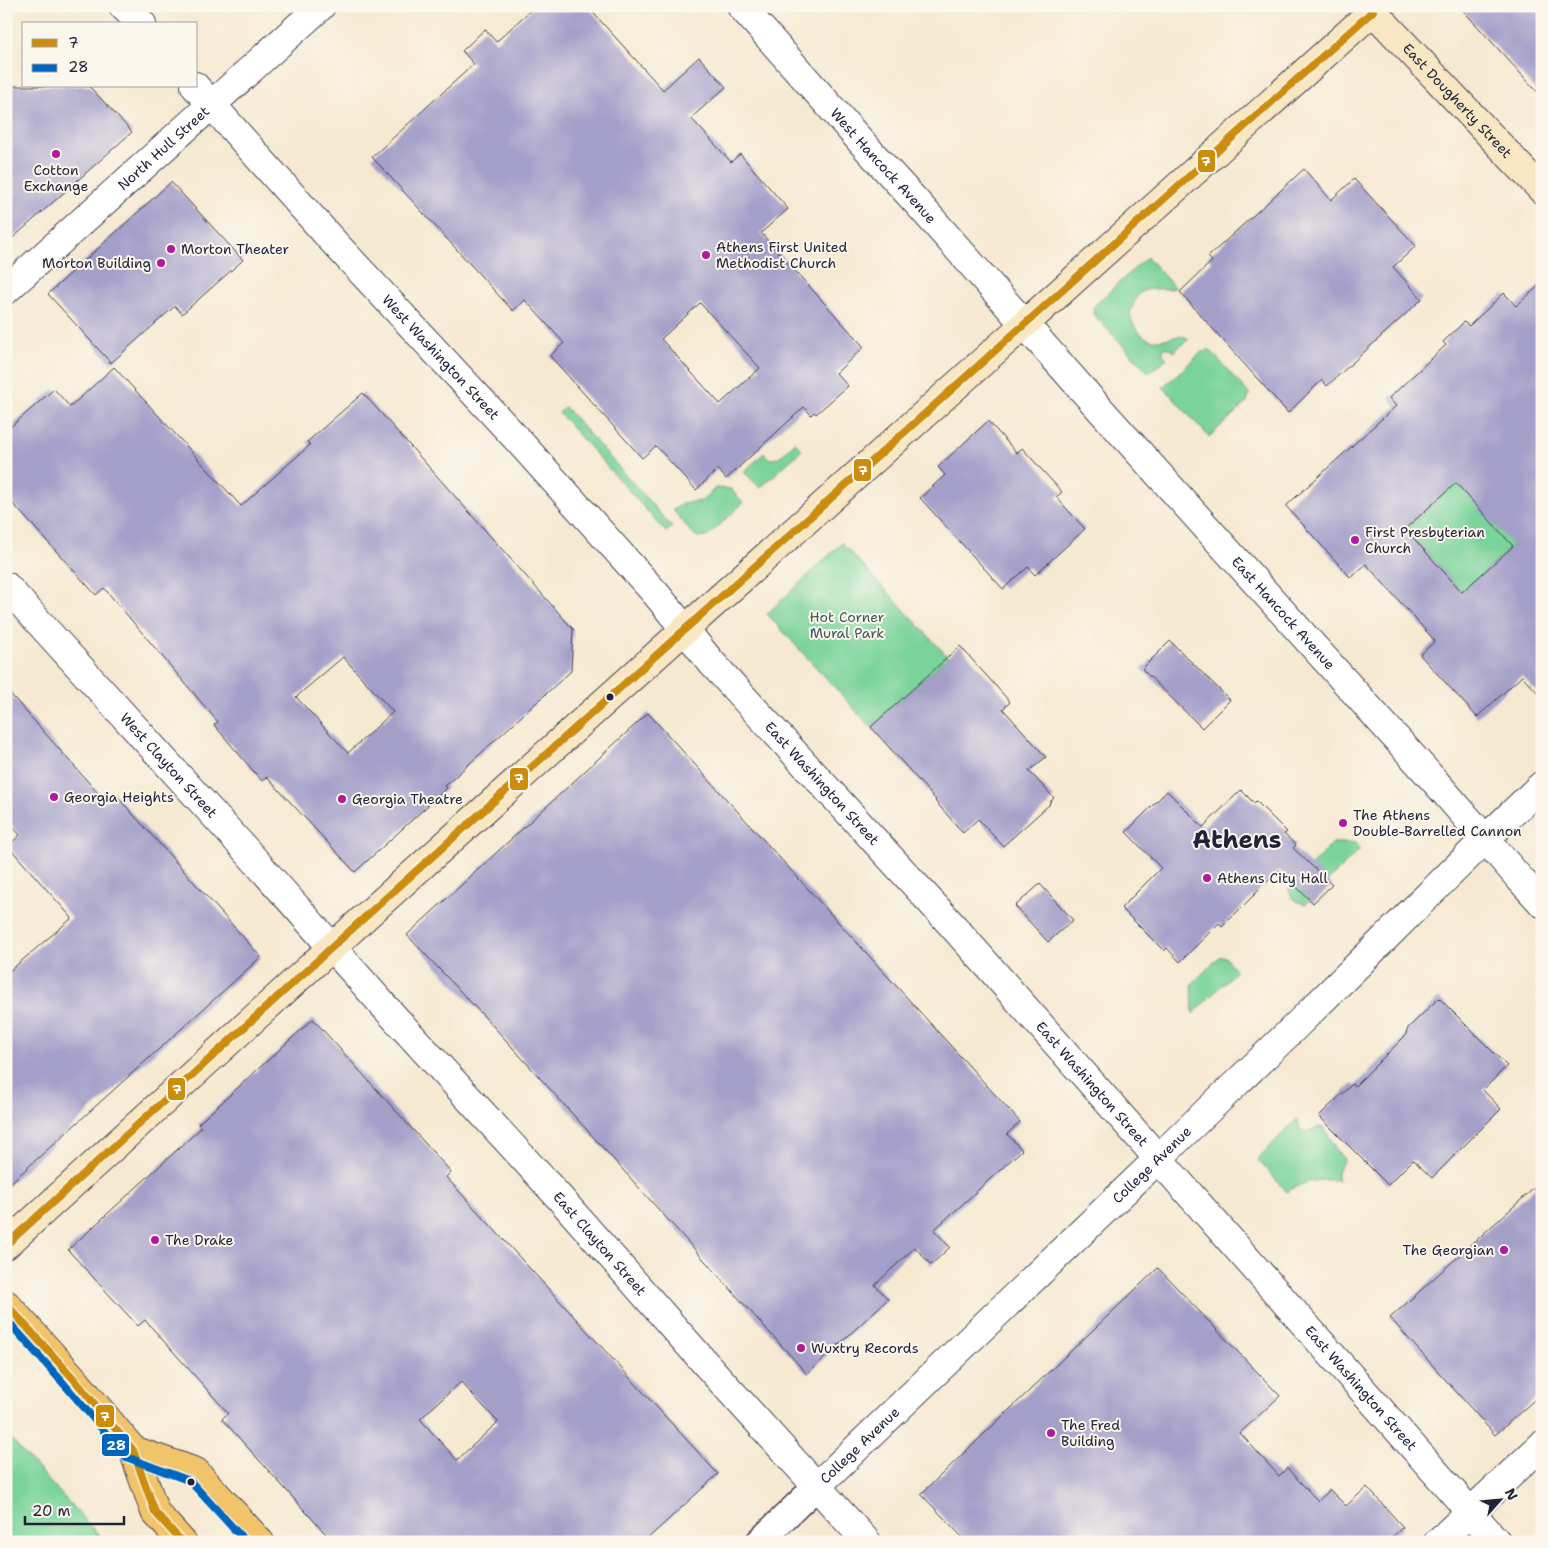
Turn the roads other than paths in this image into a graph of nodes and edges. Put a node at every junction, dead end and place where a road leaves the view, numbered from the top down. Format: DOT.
graph roads {
  1 [pos="321,6"];
  2 [pos="741,6"];
  3 [pos="1374,8"];
  4 [pos="203,96"];
  5 [pos="1542,190"];
  6 [pos="6,290"];
  7 [pos="1025,324"];
  8 [pos="6,586"];
  9 [pos="685,630"];
  10 [pos="1542,785"];
  11 [pos="1486,838"];
  12 [pos="1542,903"];
  13 [pos="332,946"];
  14 [pos="1158,1159"];
  15 [pos="6,1245"];
  16 [pos="6,1304"];
  17 [pos="1542,1445"];
  18 [pos="133,1450"];
  19 [pos="817,1486"];
  20 [pos="1469,1512"];
  21 [pos="182,1542"];
  22 [pos="260,1542"];
  23 [pos="759,1542"];
  24 [pos="867,1542"];
  25 [pos="1438,1542"];
  26 [pos="1496,1542"];
  1 -- 4 [label="street, North Hull Street"];
  2 -- 7 [label="street, West Hancock Avenue"];
  3 -- 5 [label="main road, East Dougherty Street"];
  3 -- 7 [label="main road"];
  4 -- 6 [label="street, North Hull Street"];
  4 -- 9 [label="street, West Washington Street"];
  7 -- 9 [label="main road"];
  7 -- 11 [label="street, East Hancock Avenue"];
  8 -- 13 [label="street, West Clayton Street"];
  9 -- 13 [label="main road"];
  9 -- 14 [label="street, East Washington Street"];
  10 -- 11 [label="street, College Avenue"];
  11 -- 12 [label="street, East Hancock Avenue"];
  11 -- 14 [label="street, College Avenue"];
  13 -- 15 [label="main road"];
  13 -- 19 [label="street, East Clayton Street"];
  14 -- 19 [label="street, College Avenue"];
  14 -- 20 [label="street, East Washington Street"];
  16 -- 18 [label="main road"];
  17 -- 20 [label="street"];
  18 -- 21 [label="main road"];
  18 -- 22 [label="main road"];
  19 -- 23 [label="street, College Avenue"];
  19 -- 24 [label="street, East Clayton Street"];
  20 -- 25 [label="street"];
  20 -- 26 [label="street, East Washington Street"];
}
